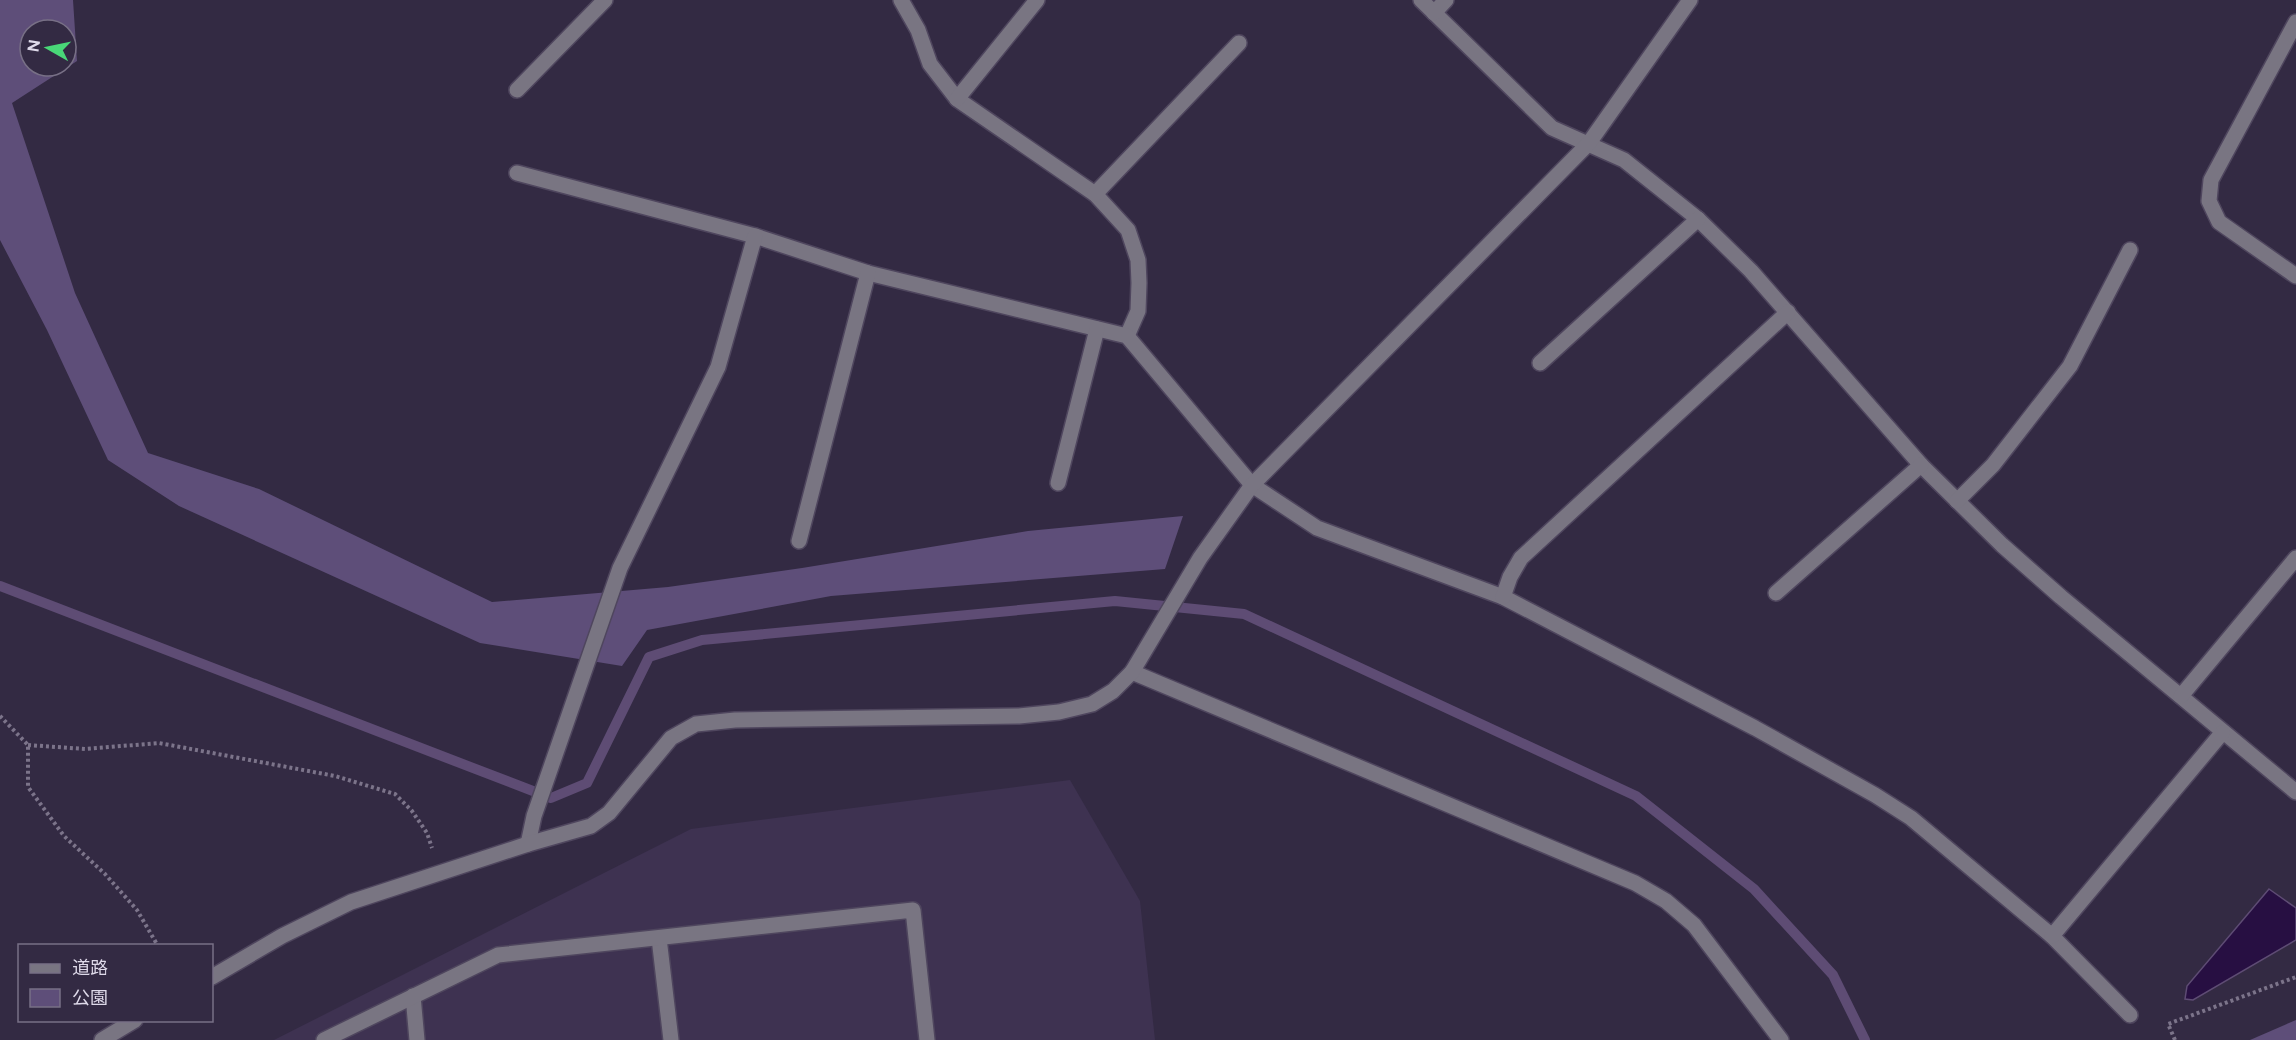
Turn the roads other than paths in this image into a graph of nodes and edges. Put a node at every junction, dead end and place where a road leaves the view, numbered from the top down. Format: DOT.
graph roads {
  1 [pos="605,0"];
  2 [pos="901,0"];
  3 [pos="1037,0"];
  4 [pos="1421,0"];
  5 [pos="1446,0"];
  6 [pos="1690,0"];
  7 [pos="1434,13"];
  8 [pos="2296,22"];
  9 [pos="1239,44"];
  10 [pos="517,90"];
  11 [pos="957,99"];
  12 [pos="1589,143"];
  13 [pos="517,173"];
  14 [pos="1095,194"];
  15 [pos="1698,219"];
  16 [pos="755,236"];
  17 [pos="2130,250"];
  18 [pos="868,273"];
  19 [pos="2296,274"];
  20 [pos="1788,312"];
  21 [pos="1097,329"];
  22 [pos="1127,336"];
  23 [pos="1540,363"];
  24 [pos="1921,465"];
  25 [pos="1058,483"];
  26 [pos="1252,485"];
  27 [pos="1957,501"];
  28 [pos="799,542"];
  29 [pos="2296,558"];
  30 [pos="1776,593"];
  31 [pos="1503,597"];
  32 [pos="1132,672"];
  33 [pos="2181,696"];
  34 [pos="2222,733"];
  35 [pos="2296,792"];
  36 [pos="528,844"];
  37 [pos="2052,936"];
  38 [pos="659,938"];
  39 [pos="213,976"];
  40 [pos="413,996"];
  41 [pos="2130,1016"];
  42 [pos="132,1022"];
  43 [pos="102,1040"];
  44 [pos="324,1040"];
  45 [pos="417,1040"];
  46 [pos="671,1040"];
  47 [pos="927,1040"];
  48 [pos="1781,1040"];
  1 -- 10 [label="street"];
  2 -- 11 [label="street"];
  3 -- 11 [label="street"];
  4 -- 7 [label="street"];
  5 -- 7 [label="street"];
  6 -- 12 [label="street"];
  7 -- 12 [label="street"];
  8 -- 19 [label="street"];
  9 -- 14 [label="street"];
  11 -- 14 [label="street"];
  12 -- 15 [label="street"];
  12 -- 26 [label="street"];
  13 -- 16 [label="street"];
  14 -- 22 [label="street"];
  15 -- 20 [label="street"];
  15 -- 23 [label="street"];
  16 -- 18 [label="street"];
  16 -- 36 [label="street"];
  17 -- 27 [label="street"];
  18 -- 21 [label="street"];
  18 -- 28 [label="street"];
  20 -- 24 [label="street"];
  20 -- 31 [label="street"];
  21 -- 22 [label="street"];
  21 -- 25 [label="street"];
  22 -- 26 [label="street"];
  24 -- 27 [label="street"];
  24 -- 30 [label="street"];
  26 -- 31 [label="street"];
  26 -- 32 [label="street"];
  27 -- 33 [label="street"];
  29 -- 33 [label="street"];
  31 -- 37 [label="street"];
  32 -- 36 [label="street"];
  32 -- 48 [label="street"];
  33 -- 34 [label="street"];
  34 -- 35 [label="street"];
  34 -- 37 [label="street"];
  36 -- 39 [label="street"];
  37 -- 41 [label="street"];
  38 -- 40 [label="street"];
  38 -- 46 [label="street"];
  38 -- 47 [label="street"];
  40 -- 44 [label="street"];
  40 -- 45 [label="street"];
  42 -- 43 [label="street"];
}
